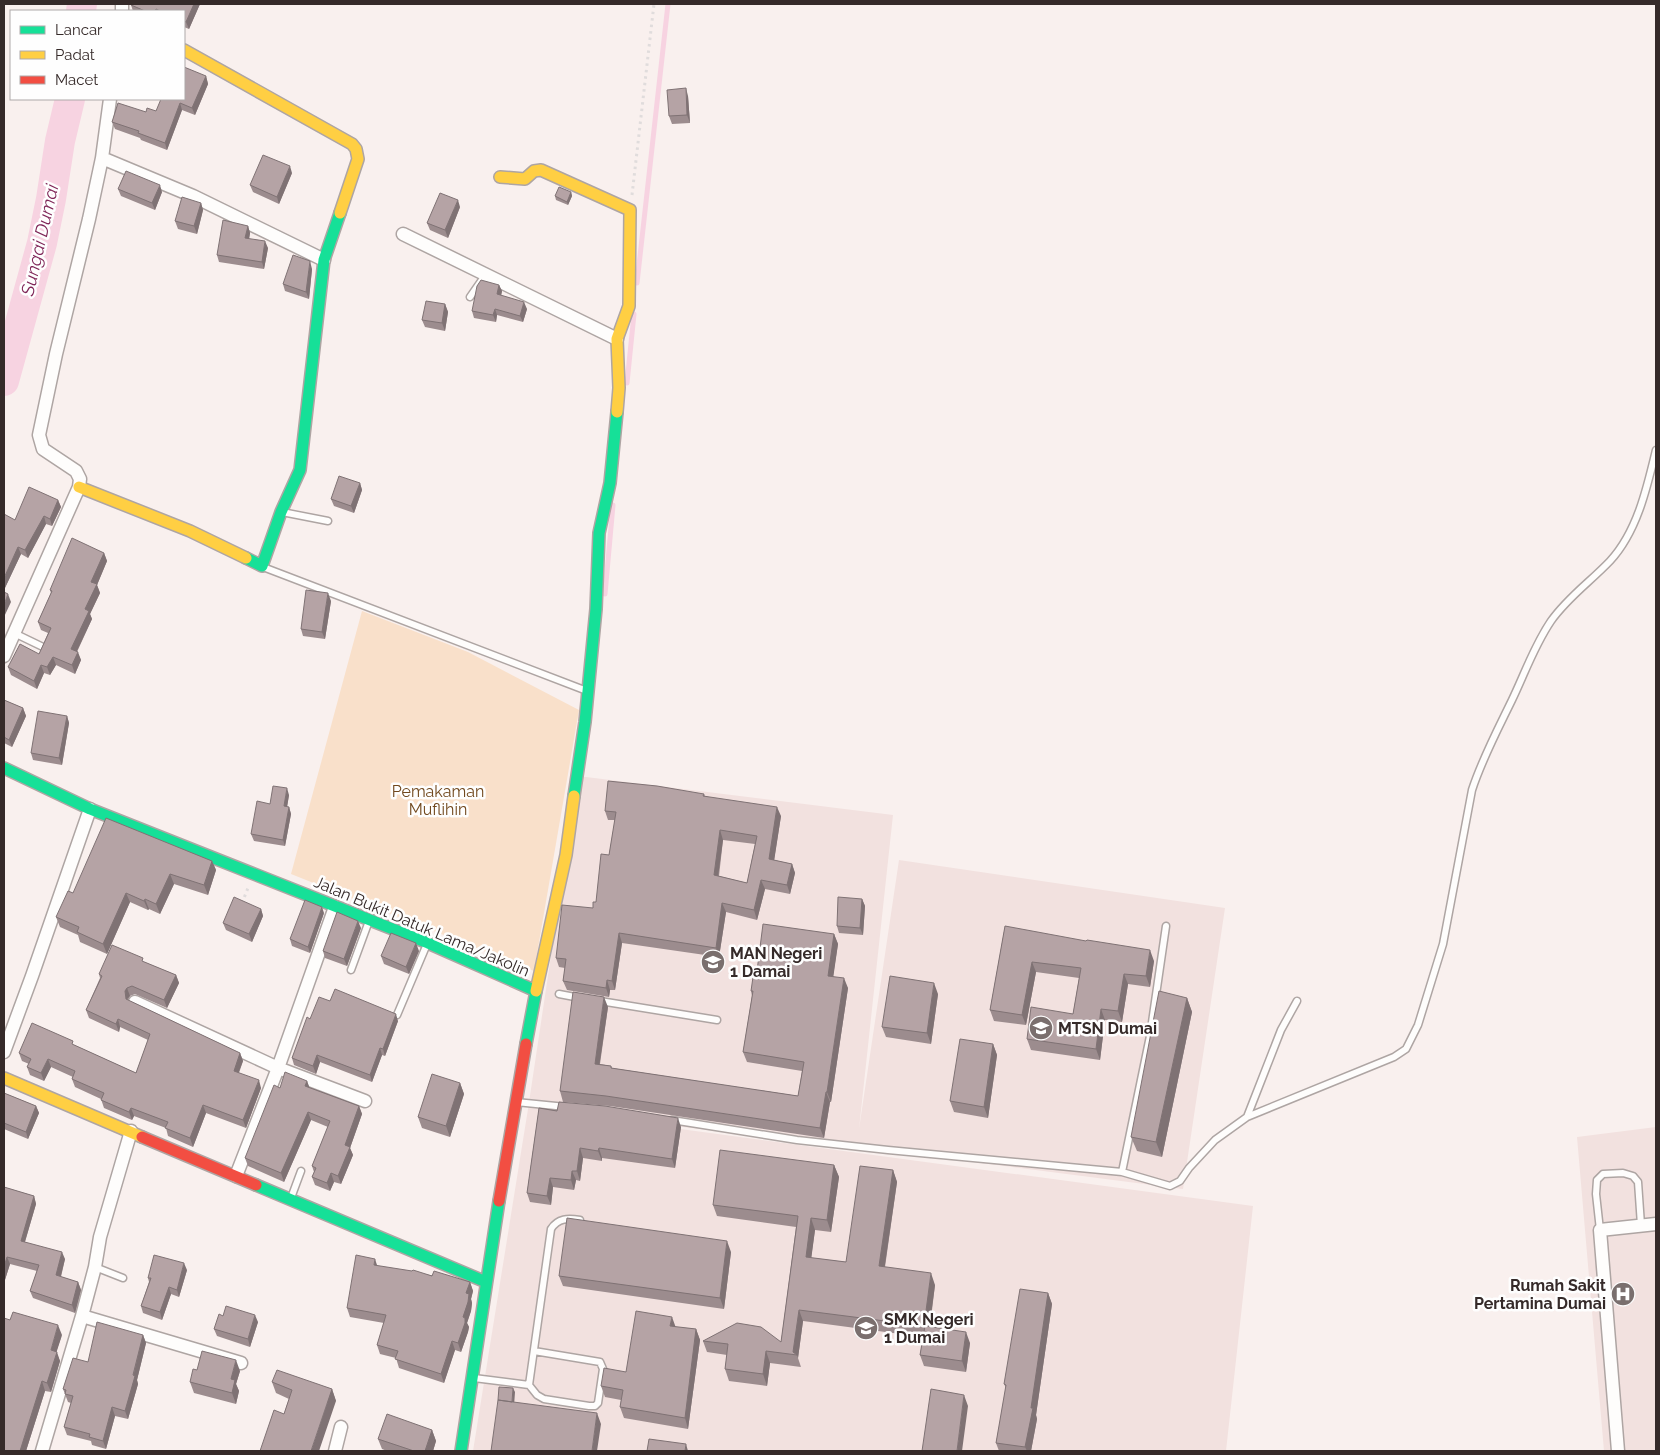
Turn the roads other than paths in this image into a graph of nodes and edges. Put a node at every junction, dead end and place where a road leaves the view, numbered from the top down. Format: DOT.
graph roads {
  1 [pos="185,51"];
  2 [pos="110,100"];
  3 [pos="102,158"];
  4 [pos="500,177"];
  5 [pos="404,234"];
  6 [pos="324,260"];
  7 [pos="486,274"];
  8 [pos="470,298"];
  9 [pos="617,339"];
  10 [pos="1656,450"];
  11 [pos="79,487"];
  12 [pos="281,512"];
  13 [pos="328,521"];
  14 [pos="262,566"];
  15 [pos="14,633"];
  16 [pos="43,647"];
  17 [pos="4,656"];
  18 [pos="588,692"];
  19 [pos="4,768"];
  20 [pos="90,809"];
  21 [pos="335,907"];
  22 [pos="370,920"];
  23 [pos="1166,926"];
  24 [pos="428,943"];
  25 [pos="351,970"];
  26 [pos="540,991"];
  27 [pos="559,994"];
  28 [pos="1297,1001"];
  29 [pos="135,1002"];
  30 [pos="397,1015"];
  31 [pos="717,1020"];
  32 [pos="4,1052"];
  33 [pos="278,1068"];
  34 [pos="4,1078"];
  35 [pos="365,1101"];
  36 [pos="514,1102"];
  37 [pos="571,1107"];
  38 [pos="1247,1118"];
  39 [pos="666,1119"];
  40 [pos="131,1131"];
  41 [pos="301,1172"];
  42 [pos="1122,1172"];
  43 [pos="236,1176"];
  44 [pos="291,1199"];
  45 [pos="588,1222"];
  46 [pos="1656,1224"];
  47 [pos="1642,1225"];
  48 [pos="1600,1230"];
  49 [pos="95,1267"];
  50 [pos="123,1278"];
  51 [pos="486,1282"];
  52 [pos="82,1316"];
  53 [pos="534,1351"];
  54 [pos="241,1364"];
  55 [pos="473,1378"];
  56 [pos="529,1385"];
  57 [pos="340,1427"];
  58 [pos="42,1451"];
  59 [pos="334,1451"];
  60 [pos="461,1451"];
  61 [pos="1618,1451"];
  1 -- 6 [label="street"];
  2 -- 3 [label="street"];
  3 -- 6 [label="street"];
  3 -- 11 [label="street"];
  4 -- 9 [label="street"];
  5 -- 7 [label="street"];
  6 -- 12 [label="street"];
  7 -- 8 [label="lane"];
  7 -- 9 [label="street"];
  9 -- 18 [label="street"];
  10 -- 38 [label="lane"];
  11 -- 14 [label="street"];
  11 -- 15 [label="street"];
  12 -- 13 [label="lane"];
  12 -- 14 [label="street"];
  14 -- 18 [label="lane"];
  15 -- 16 [label="lane"];
  15 -- 17 [label="street"];
  18 -- 26 [label="street"];
  19 -- 20 [label="street, Jalan Bukit Datuk Lama/Jakolin"];
  20 -- 21 [label="street, Jalan Bukit Datuk Lama/Jakolin"];
  20 -- 32 [label="street"];
  21 -- 22 [label="street, Jalan Bukit Datuk Lama/Jakolin"];
  21 -- 33 [label="street"];
  22 -- 24 [label="street, Jalan Bukit Datuk Lama/Jakolin"];
  22 -- 25 [label="lane"];
  23 -- 42 [label="lane"];
  24 -- 26 [label="street, Jalan Bukit Datuk Lama/Jakolin"];
  24 -- 30 [label="lane"];
  26 -- 36 [label="street, Jalan Bukit Datuk Lama/Jakolin"];
  27 -- 31 [label="lane"];
  28 -- 38 [label="lane"];
  29 -- 33 [label="street"];
  33 -- 35 [label="street"];
  33 -- 43 [label="street"];
  34 -- 40 [label="street"];
  36 -- 37 [label="lane"];
  36 -- 51 [label="street, Jalan Bukit Datuk Lama/Jakolin"];
  38 -- 42 [label="lane"];
  39 -- 42 [label="lane"];
  40 -- 43 [label="street"];
  40 -- 49 [label="street"];
  41 -- 44 [label="lane"];
  43 -- 44 [label="street"];
  44 -- 51 [label="street"];
  45 -- 53 [label="lane"];
  46 -- 47 [label="street"];
  47 -- 48 [label="street"];
  47 -- 48 [label="lane"];
  48 -- 61 [label="street"];
  49 -- 50 [label="lane"];
  49 -- 52 [label="street"];
  51 -- 55 [label="street, Jalan Bukit Datuk Lama/Jakolin"];
  52 -- 54 [label="street"];
  52 -- 58 [label="street"];
  53 -- 56 [label="lane"];
  53 -- 56 [label="lane"];
  55 -- 56 [label="lane"];
  55 -- 60 [label="street, Jalan Bukit Datuk Lama/Jakolin"];
  57 -- 59 [label="street"];
}
